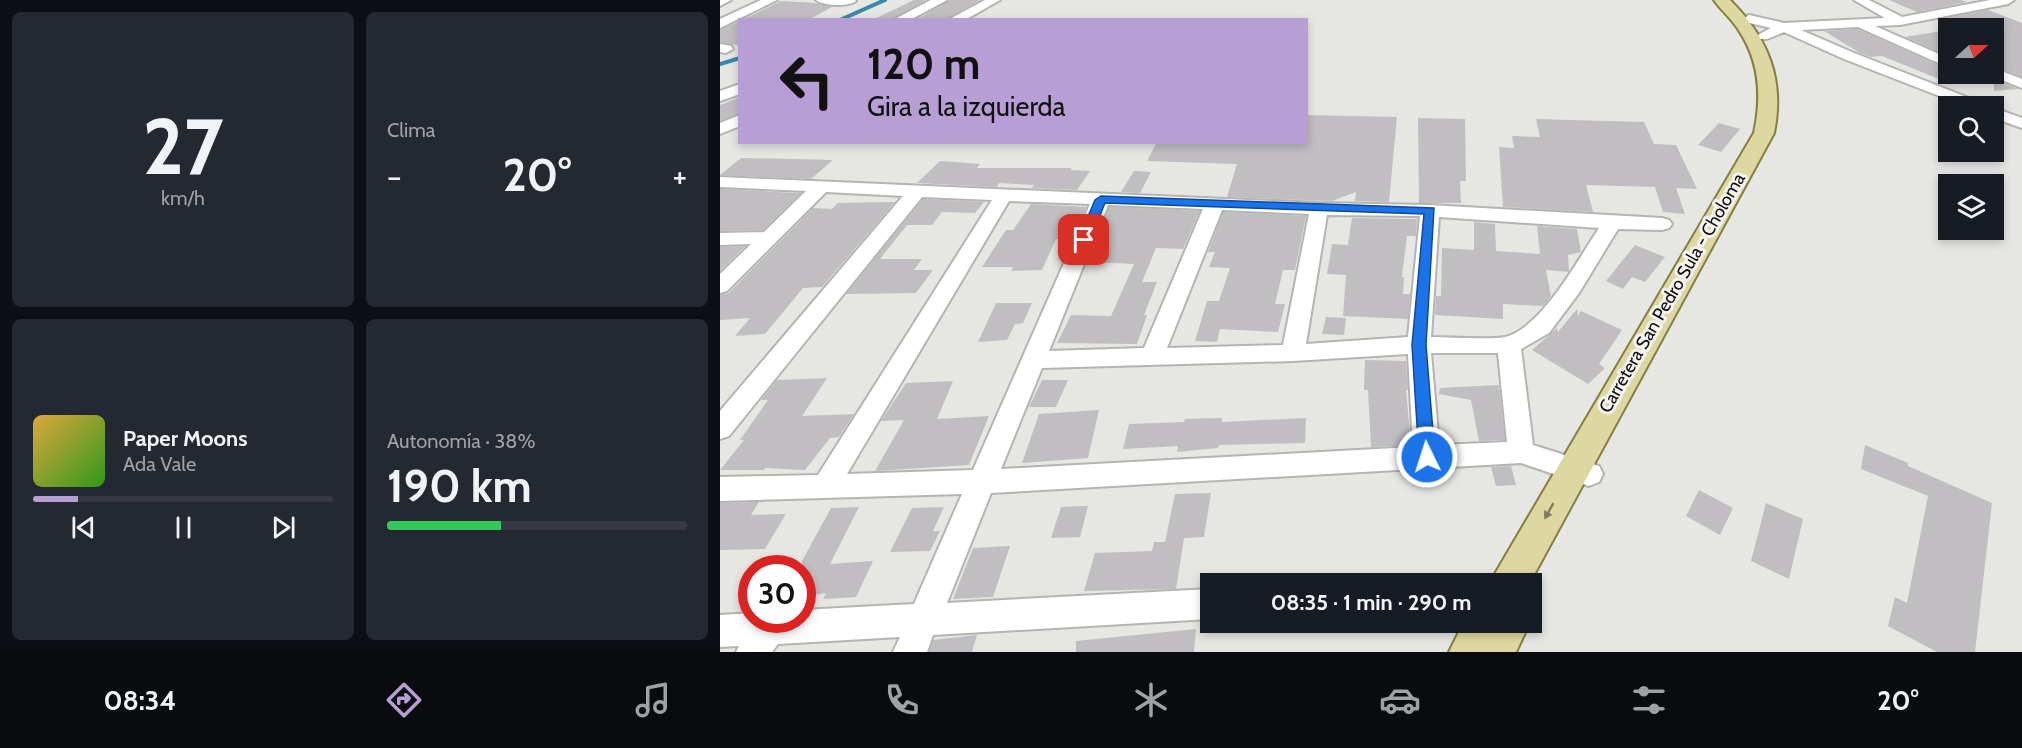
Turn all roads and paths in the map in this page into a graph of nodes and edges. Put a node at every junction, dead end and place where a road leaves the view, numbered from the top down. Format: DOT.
graph roads {
  1 [pos="725,0"];
  2 [pos="771,0"];
  3 [pos="822,0"];
  4 [pos="941,0"];
  5 [pos="994,0"];
  6 [pos="1721,0"];
  7 [pos="1728,0"];
  8 [pos="1860,0"];
  9 [pos="1939,0"];
  10 [pos="720,2"];
  11 [pos="850,2"];
  12 [pos="2006,4"];
  13 [pos="1962,9"];
  14 [pos="903,18"];
  15 [pos="958,18"];
  16 [pos="727,21"];
  17 [pos="1900,21"];
  18 [pos="1860,24"];
  19 [pos="1765,28"];
  20 [pos="1938,59"];
  21 [pos="2004,76"];
  22 [pos="2022,84"];
  23 [pos="738,89"];
  24 [pos="1951,96"];
  25 [pos="720,97"];
  26 [pos="2004,117"];
  27 [pos="738,121"];
  28 [pos="2022,123"];
  29 [pos="720,129"];
  30 [pos="720,182"];
  31 [pos="822,186"];
  32 [pos="917,191"];
  33 [pos="1003,196"];
  34 [pos="1101,200"];
  35 [pos="1215,204"];
  36 [pos="1319,209"];
  37 [pos="1430,211"];
  38 [pos="1612,223"];
  39 [pos="1662,224"];
  40 [pos="769,237"];
  41 [pos="720,238"];
  42 [pos="720,286"];
  43 [pos="1419,345"];
  44 [pos="1509,345"];
  45 [pos="1293,353"];
  46 [pos="1152,357"];
  47 [pos="1034,360"];
  48 [pos="720,429"];
  49 [pos="1521,452"];
  50 [pos="1427,457"];
  51 [pos="1581,471"];
  52 [pos="983,482"];
  53 [pos="826,485"];
  54 [pos="720,489"];
  55 [pos="1515,573"];
  56 [pos="1536,573"];
  57 [pos="1200,605"];
  58 [pos="923,621"];
  59 [pos="720,631"];
  60 [pos="1481,633"];
  61 [pos="1504,633"];
  62 [pos="761,640"];
  63 [pos="910,652"];
  64 [pos="1470,652"];
  65 [pos="1494,652"];
  1 -- 10 [label="street"];
  2 -- 16 [label="street"];
  3 -- 11 [label="street"];
  4 -- 14 [label="street"];
  5 -- 15 [label="street"];
  6 -- 51 [label="main road, Carretera San Pedro Sula - Choloma"];
  7 -- 19 [label="main road, Carretera San Pedro Sula - Choloma"];
  8 -- 17 [label="street"];
  9 -- 13 [label="street"];
  12 -- 13 [label="street"];
  13 -- 17 [label="street"];
  17 -- 18 [label="street"];
  18 -- 19 [label="street"];
  18 -- 20 [label="street"];
  19 -- 24 [label="street"];
  19 -- 51 [label="main road, Carretera San Pedro Sula - Choloma"];
  21 -- 22 [label="street"];
  23 -- 25 [label="street"];
  26 -- 28 [label="street"];
  27 -- 29 [label="street"];
  30 -- 31 [label="street"];
  31 -- 32 [label="street"];
  31 -- 40 [label="street"];
  32 -- 33 [label="street"];
  32 -- 48 [label="street"];
  33 -- 34 [label="street"];
  33 -- 53 [label="street"];
  34 -- 35 [label="street"];
  34 -- 47 [label="street"];
  35 -- 36 [label="street"];
  35 -- 46 [label="street"];
  36 -- 37 [label="street"];
  36 -- 45 [label="street"];
  37 -- 38 [label="street"];
  37 -- 43 [label="street"];
  38 -- 39 [label="street"];
  38 -- 44 [label="street"];
  40 -- 41 [label="street"];
  40 -- 42 [label="street"];
  43 -- 44 [label="street"];
  43 -- 45 [label="street"];
  43 -- 50 [label="street"];
  44 -- 49 [label="street"];
  45 -- 46 [label="street"];
  46 -- 47 [label="street"];
  47 -- 52 [label="street"];
  49 -- 50 [label="street"];
  49 -- 51 [label="street"];
  50 -- 52 [label="street"];
  51 -- 55 [label="main road, Carretera San Pedro Sula - Choloma, one-way"];
  51 -- 56 [label="main road, Carretera San Pedro Sula - Choloma"];
  52 -- 53 [label="street"];
  52 -- 58 [label="street"];
  53 -- 54 [label="street"];
  57 -- 58 [label="street"];
  58 -- 62 [label="street"];
  58 -- 63 [label="street"];
  59 -- 62 [label="street"];
  60 -- 64 [label="main road"];
  61 -- 65 [label="main road"];
}
